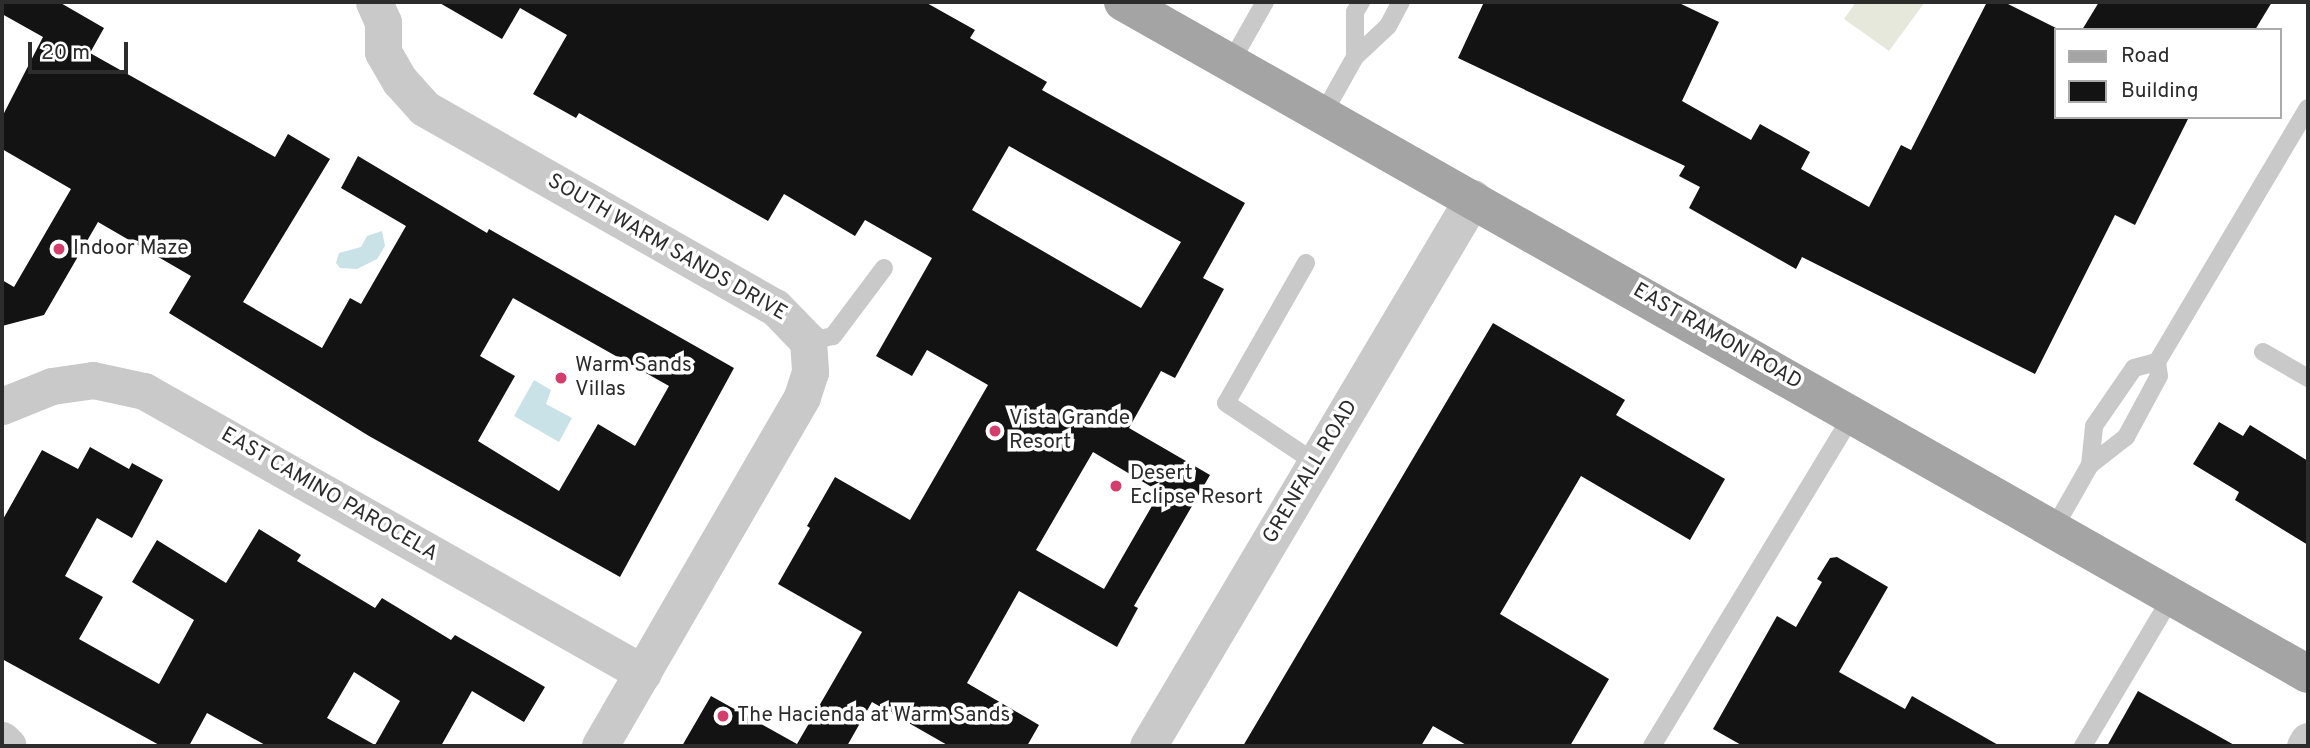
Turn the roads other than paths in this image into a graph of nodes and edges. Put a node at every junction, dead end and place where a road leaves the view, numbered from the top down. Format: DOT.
graph roads {
  1 [pos="1123,2"];
  2 [pos="1265,2"];
  3 [pos="1361,2"];
  4 [pos="1401,2"];
  5 [pos="386,9"];
  6 [pos="1355,58"];
  7 [pos="1230,62"];
  8 [pos="2308,108"];
  9 [pos="1323,114"];
  10 [pos="1473,198"];
  11 [pos="1306,263"];
  12 [pos="884,268"];
  13 [pos="808,341"];
  14 [pos="2263,352"];
  15 [pos="2157,362"];
  16 [pos="2308,377"];
  17 [pos="2,406"];
  18 [pos="1853,414"];
  19 [pos="1316,463"];
  20 [pos="2090,465"];
  21 [pos="2053,530"];
  22 [pos="2171,598"];
  23 [pos="643,673"];
  24 [pos="2308,674"];
  25 [pos="2,740"];
  26 [pos="2308,741"];
  27 [pos="8,746"];
  28 [pos="600,746"];
  29 [pos="1148,746"];
  30 [pos="1652,746"];
  31 [pos="2084,746"];
  32 [pos="2305,746"];
  1 -- 7 [label="main road, EAST RAMON ROAD"];
  2 -- 7 [label="lane"];
  3 -- 6 [label="lane"];
  4 -- 6 [label="lane"];
  5 -- 13 [label="street, SOUTH WARM SANDS DRIVE"];
  6 -- 9 [label="lane"];
  7 -- 9 [label="main road, EAST RAMON ROAD"];
  8 -- 15 [label="lane"];
  9 -- 10 [label="main road, EAST RAMON ROAD"];
  10 -- 18 [label="main road, EAST RAMON ROAD"];
  10 -- 19 [label="street, GRENFALL ROAD"];
  11 -- 19 [label="lane"];
  12 -- 13 [label="lane"];
  13 -- 23 [label="street"];
  14 -- 16 [label="lane"];
  15 -- 20 [label="lane"];
  15 -- 20 [label="lane"];
  17 -- 23 [label="street, EAST CAMINO PAROCELA"];
  18 -- 21 [label="main road, EAST RAMON ROAD"];
  18 -- 30 [label="lane"];
  19 -- 29 [label="street, GRENFALL ROAD"];
  20 -- 21 [label="lane"];
  21 -- 22 [label="main road, EAST RAMON ROAD"];
  22 -- 24 [label="main road, EAST RAMON ROAD"];
  22 -- 31 [label="lane"];
  23 -- 28 [label="street"];
  25 -- 27 [label="street"];
  26 -- 32 [label="street"];
}
